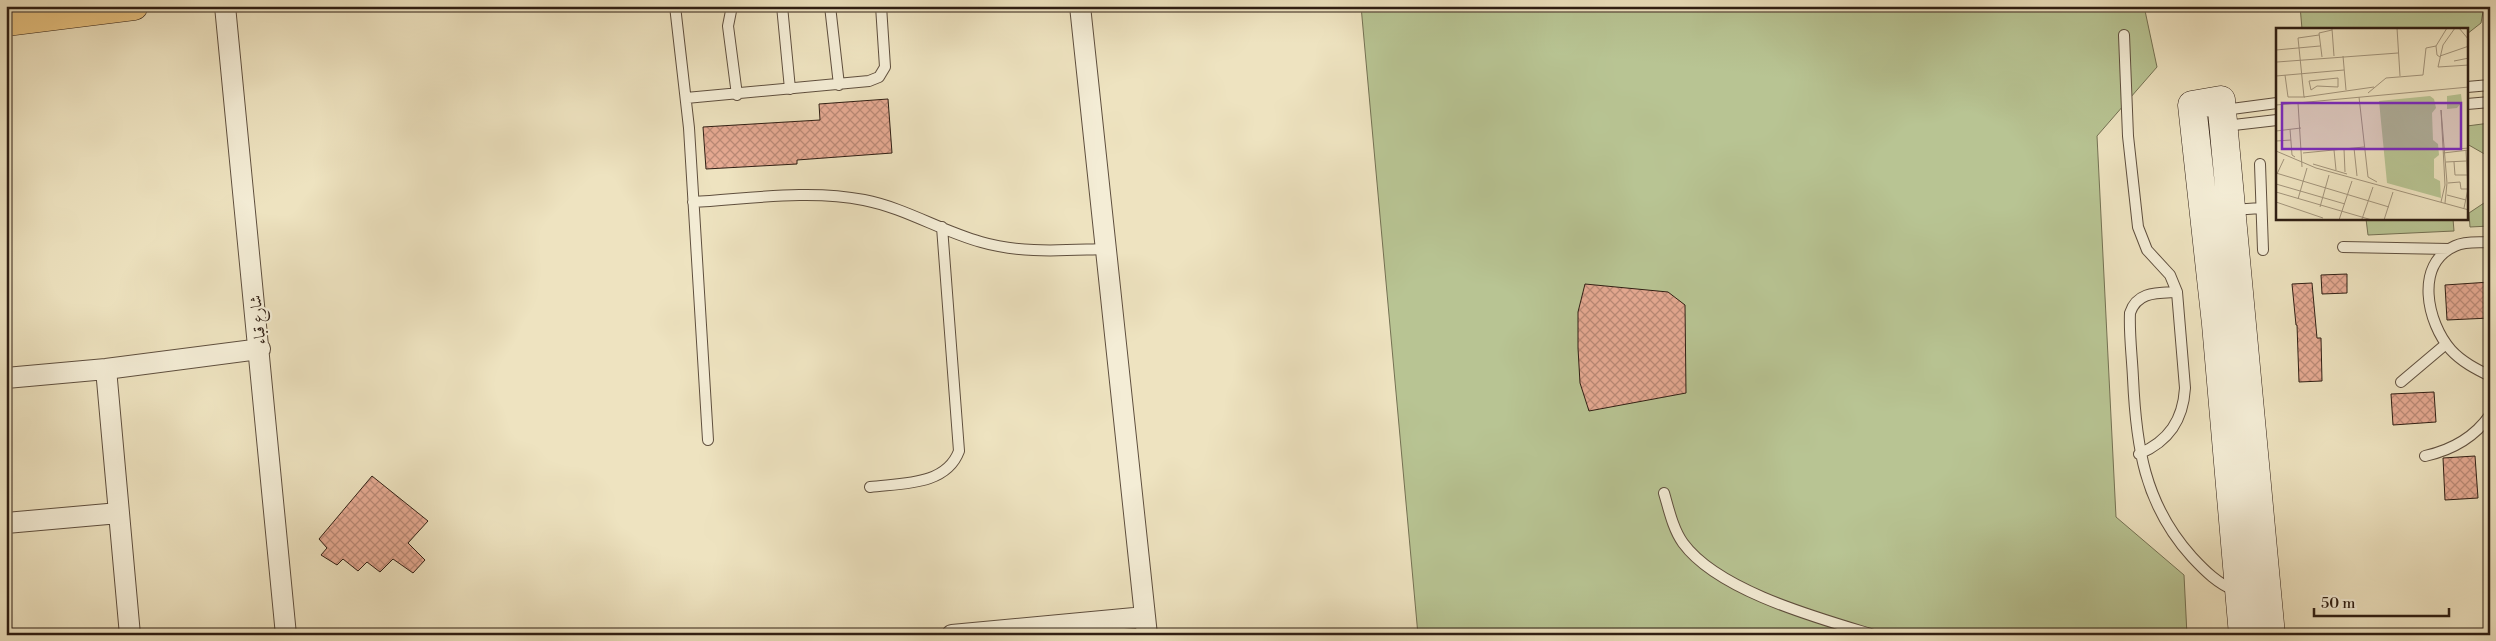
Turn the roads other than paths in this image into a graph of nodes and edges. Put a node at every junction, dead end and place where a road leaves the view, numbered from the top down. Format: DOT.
graph roads {
  1 [pos="134,6"];
  2 [pos="225,6"];
  3 [pos="675,6"];
  4 [pos="732,6"];
  5 [pos="782,6"];
  6 [pos="830,6"];
  7 [pos="881,6"];
  8 [pos="1080,6"];
  9 [pos="6,22"];
  10 [pos="2124,35"];
  11 [pos="839,85"];
  12 [pos="2490,85"];
  13 [pos="2468,86"];
  14 [pos="790,89"];
  15 [pos="737,95"];
  16 [pos="686,98"];
  17 [pos="2490,102"];
  18 [pos="2276,103"];
  19 [pos="2468,104"];
  20 [pos="2222,112"];
  21 [pos="2276,120"];
  22 [pos="2260,164"];
  23 [pos="693,202"];
  24 [pos="2262,208"];
  25 [pos="2232,210"];
  26 [pos="942,228"];
  27 [pos="2490,242"];
  28 [pos="2343,247"];
  29 [pos="1106,249"];
  30 [pos="2449,249"];
  31 [pos="2263,250"];
  32 [pos="2177,292"];
  33 [pos="2446,344"];
  34 [pos="260,349"];
  35 [pos="106,369"];
  36 [pos="2490,376"];
  37 [pos="6,378"];
  38 [pos="2400,382"];
  39 [pos="2490,415"];
  40 [pos="708,440"];
  41 [pos="2139,454"];
  42 [pos="2425,456"];
  43 [pos="870,487"];
  44 [pos="1664,493"];
  45 [pos="119,513"];
  46 [pos="6,523"];
  47 [pos="2253,595"];
  48 [pos="1146,626"];
  49 [pos="1006,632"];
  50 [pos="130,635"];
  51 [pos="286,635"];
  52 [pos="952,635"];
  53 [pos="1874,635"];
  54 [pos="2243,635"];
  55 [pos="2270,635"];
  1 -- 9 [label="highway"];
  2 -- 34 [label="street, شارع قباء"];
  3 -- 16 [label="lane"];
  4 -- 15 [label="lane"];
  5 -- 14 [label="lane"];
  6 -- 11 [label="lane"];
  7 -- 11 [label="lane"];
  8 -- 29 [label="street"];
  10 -- 32 [label="lane"];
  11 -- 14 [label="lane"];
  12 -- 13 [label="lane"];
  14 -- 15 [label="lane"];
  15 -- 16 [label="lane"];
  16 -- 23 [label="lane"];
  17 -- 19 [label="lane"];
  18 -- 20 [label="lane"];
  20 -- 21 [label="lane"];
  20 -- 25 [label="main road"];
  20 -- 47 [label="main road"];
  22 -- 24 [label="lane"];
  23 -- 26 [label="lane"];
  23 -- 40 [label="lane"];
  24 -- 25 [label="lane"];
  24 -- 31 [label="lane"];
  25 -- 47 [label="main road"];
  26 -- 29 [label="lane"];
  26 -- 43 [label="lane"];
  27 -- 30 [label="lane"];
  28 -- 30 [label="lane"];
  29 -- 48 [label="street"];
  30 -- 33 [label="lane"];
  32 -- 41 [label="lane"];
  32 -- 41 [label="lane"];
  33 -- 36 [label="lane"];
  33 -- 38 [label="lane"];
  34 -- 35 [label="street"];
  34 -- 51 [label="street, شارع قباء"];
  35 -- 37 [label="street"];
  35 -- 45 [label="street"];
  39 -- 42 [label="lane"];
  41 -- 47 [label="lane"];
  44 -- 53 [label="lane"];
  45 -- 46 [label="street"];
  45 -- 50 [label="street"];
  47 -- 54 [label="main road"];
  47 -- 55 [label="main road"];
  48 -- 49 [label="street"];
  49 -- 52 [label="street"];
}
